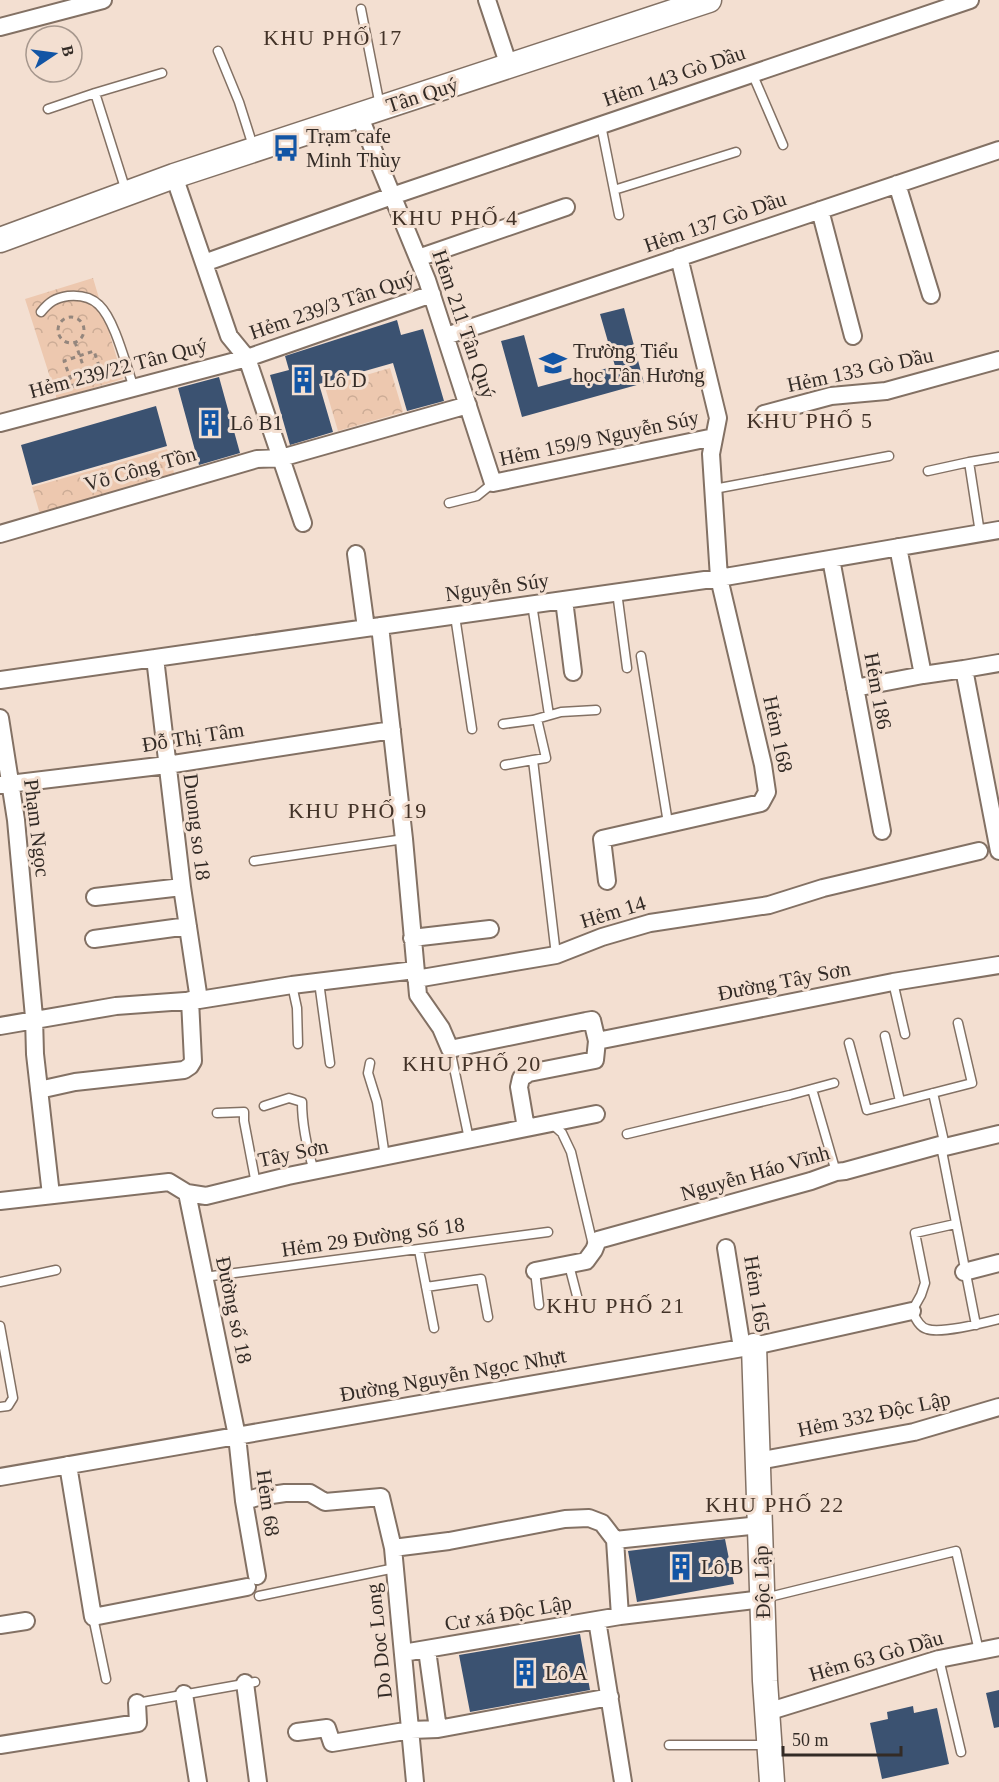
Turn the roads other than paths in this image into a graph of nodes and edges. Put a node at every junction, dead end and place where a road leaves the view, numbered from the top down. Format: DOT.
graph roads {
  1 [pos="103,0"];
  2 [pos="487,0"];
  3 [pos="709,0"];
  4 [pos="970,0"];
  5 [pos="362,9"];
  6 [pos="0,27"];
  7 [pos="218,51"];
  8 [pos="509,66"];
  9 [pos="162,73"];
  10 [pos="752,73"];
  11 [pos="95,93"];
  12 [pos="48,109"];
  13 [pos="370,112"];
  14 [pos="601,125"];
  15 [pos="783,145"];
  16 [pos="255,150"];
  17 [pos="999,150"];
  18 [pos="736,152"];
  19 [pos="174,176"];
  20 [pos="897,184"];
  21 [pos="614,190"];
  22 [pos="127,194"];
  23 [pos="392,196"];
  24 [pos="566,207"];
  25 [pos="820,210"];
  26 [pos="620,215"];
  27 [pos="0,240"];
  28 [pos="680,257"];
  29 [pos="418,258"];
  30 [pos="204,263"];
  31 [pos="432,294"];
  32 [pos="932,294"];
  33 [pos="41,312"];
  34 [pos="446,336"];
  35 [pos="853,336"];
  36 [pos="247,358"];
  37 [pos="999,360"];
  38 [pos="134,388"];
  39 [pos="468,405"];
  40 [pos="764,414"];
  41 [pos="0,423"];
  42 [pos="714,437"];
  43 [pos="889,456"];
  44 [pos="999,456"];
  45 [pos="281,458"];
  46 [pos="969,462"];
  47 [pos="928,471"];
  48 [pos="493,483"];
  49 [pos="714,489"];
  50 [pos="449,503"];
  51 [pos="303,523"];
  52 [pos="999,531"];
  53 [pos="980,533"];
  54 [pos="0,534"];
  55 [pos="898,547"];
  56 [pos="356,554"];
  57 [pos="831,559"];
  58 [pos="719,578"];
  59 [pos="617,592"];
  60 [pos="564,600"];
  61 [pos="532,604"];
  62 [pos="455,616"];
  63 [pos="373,627"];
  64 [pos="641,656"];
  65 [pos="155,658"];
  66 [pos="999,663"];
  67 [pos="627,668"];
  68 [pos="964,669"];
  69 [pos="573,672"];
  70 [pos="923,675"];
  71 [pos="0,680"];
  72 [pos="855,688"];
  73 [pos="596,710"];
  74 [pos="549,715"];
  75 [pos="0,718"];
  76 [pos="537,719"];
  77 [pos="503,724"];
  78 [pos="472,729"];
  79 [pos="392,730"];
  80 [pos="533,760"];
  81 [pos="167,765"];
  82 [pos="505,765"];
  83 [pos="4,784"];
  84 [pos="668,823"];
  85 [pos="882,831"];
  86 [pos="404,839"];
  87 [pos="979,851"];
  88 [pos="999,851"];
  89 [pos="254,861"];
  90 [pos="608,881"];
  91 [pos="182,887"];
  92 [pos="95,897"];
  93 [pos="188,926"];
  94 [pos="490,929"];
  95 [pos="412,938"];
  96 [pos="94,939"];
  97 [pos="556,955"];
  98 [pos="999,965"];
  99 [pos="416,975"];
  100 [pos="319,982"];
  101 [pos="893,982"];
  102 [pos="292,985"];
  103 [pos="194,1000"];
  104 [pos="34,1021"];
  105 [pos="958,1023"];
  106 [pos="0,1026"];
  107 [pos="905,1034"];
  108 [pos="885,1036"];
  109 [pos="597,1041"];
  110 [pos="849,1043"];
  111 [pos="298,1044"];
  112 [pos="450,1049"];
  113 [pos="330,1063"];
  114 [pos="370,1063"];
  115 [pos="834,1083"];
  116 [pos="812,1089"];
  117 [pos="39,1090"];
  118 [pos="933,1093"];
  119 [pos="900,1101"];
  120 [pos="264,1107"];
  121 [pos="217,1113"];
  122 [pos="596,1114"];
  123 [pos="550,1123"];
  124 [pos="526,1128"];
  125 [pos="627,1134"];
  126 [pos="999,1134"];
  127 [pos="469,1139"];
  128 [pos="943,1146"];
  129 [pos="386,1157"];
  130 [pos="314,1171"];
  131 [pos="836,1172"];
  132 [pos="256,1184"];
  133 [pos="187,1193"];
  134 [pos="51,1195"];
  135 [pos="0,1201"];
  136 [pos="955,1224"];
  137 [pos="548,1232"];
  138 [pos="726,1248"];
  139 [pos="419,1250"];
  140 [pos="594,1250"];
  141 [pos="999,1263"];
  142 [pos="569,1265"];
  143 [pos="56,1270"];
  144 [pos="535,1271"];
  145 [pos="964,1272"];
  146 [pos="204,1277"];
  147 [pos="0,1282"];
  148 [pos="426,1287"];
  149 [pos="577,1296"];
  150 [pos="539,1305"];
  151 [pos="912,1311"];
  152 [pos="488,1317"];
  153 [pos="999,1319"];
  154 [pos="976,1325"];
  155 [pos="0,1326"];
  156 [pos="434,1328"];
  157 [pos="748,1347"];
  158 [pos="0,1407"];
  159 [pos="999,1407"];
  160 [pos="237,1436"];
  161 [pos="758,1461"];
  162 [pos="68,1465"];
  163 [pos="0,1477"];
  164 [pos="244,1501"];
  165 [pos="760,1525"];
  166 [pos="615,1540"];
  167 [pos="393,1548"];
  168 [pos="395,1568"];
  169 [pos="254,1586"];
  170 [pos="763,1599"];
  171 [pos="620,1616"];
  172 [pos="93,1617"];
  173 [pos="597,1620"];
  174 [pos="26,1621"];
  175 [pos="0,1624"];
  176 [pos="999,1647"];
  177 [pos="427,1650"];
  178 [pos="979,1651"];
  179 [pos="403,1653"];
  180 [pos="939,1659"];
  181 [pos="106,1679"];
  182 [pos="250,1682"];
  183 [pos="184,1694"];
  184 [pos="610,1697"];
  185 [pos="137,1703"];
  186 [pos="767,1712"];
  187 [pos="438,1729"];
  188 [pos="411,1730"];
  189 [pos="297,1732"];
  190 [pos="0,1745"];
  191 [pos="669,1745"];
  192 [pos="769,1745"];
  193 [pos="962,1752"];
  194 [pos="198,1782"];
  195 [pos="258,1782"];
  196 [pos="415,1782"];
  197 [pos="623,1782"];
  198 [pos="772,1782"];
  1 -- 6 [label="street"];
  2 -- 8 [label="street"];
  3 -- 8 [label="street, Tân Quý"];
  4 -- 10 [label="street, Hẻm 143 Gò Dầu"];
  5 -- 13 [label="lane"];
  7 -- 16 [label="lane"];
  8 -- 13 [label="street, Tân Quý"];
  9 -- 11 [label="lane"];
  10 -- 14 [label="street, Hẻm 143 Gò Dầu"];
  10 -- 15 [label="lane"];
  11 -- 12 [label="lane"];
  11 -- 22 [label="lane"];
  13 -- 16 [label="street, Tân Quý"];
  13 -- 23 [label="street, Hẻm 211 Tân Quý"];
  14 -- 21 [label="lane"];
  14 -- 23 [label="street, Hẻm 143 Gò Dầu"];
  16 -- 19 [label="street, Tân Quý"];
  17 -- 20 [label="street, Hẻm 137 Gò Dầu"];
  18 -- 21 [label="lane"];
  19 -- 22 [label="street, Tân Quý"];
  19 -- 30 [label="street"];
  20 -- 25 [label="street, Hẻm 137 Gò Dầu"];
  20 -- 32 [label="street"];
  21 -- 26 [label="lane"];
  22 -- 27 [label="street, Tân Quý"];
  23 -- 29 [label="street, Hẻm 211 Tân Quý"];
  23 -- 30 [label="street"];
  24 -- 29 [label="street"];
  25 -- 28 [label="street, Hẻm 137 Gò Dầu"];
  25 -- 35 [label="street"];
  28 -- 34 [label="street, Hẻm 137 Gò Dầu"];
  28 -- 42 [label="street, Hẻm 168"];
  29 -- 31 [label="street, Hẻm 211 Tân Quý"];
  30 -- 36 [label="street"];
  31 -- 34 [label="street, Hẻm 211 Tân Quý"];
  31 -- 36 [label="street, Hẻm 239/3 Tân Quý"];
  33 -- 38 [label="lane"];
  34 -- 39 [label="street, Hẻm 211 Tân Quý"];
  36 -- 38 [label="street, Hẻm 239/22 Tân Quý"];
  36 -- 45 [label="street"];
  37 -- 40 [label="street, Hẻm 133 Gò Dầu"];
  38 -- 41 [label="street, Hẻm 239/22 Tân Quý"];
  39 -- 45 [label="street, Võ Công Tồn"];
  39 -- 48 [label="street, Hẻm 211 Tân Quý"];
  42 -- 48 [label="street, Hẻm 159/9 Nguyễn Súy"];
  42 -- 49 [label="street, Hẻm 168"];
  43 -- 49 [label="lane"];
  44 -- 46 [label="lane"];
  45 -- 51 [label="street"];
  45 -- 54 [label="street, Võ Công Tồn"];
  46 -- 47 [label="lane"];
  46 -- 53 [label="lane"];
  48 -- 50 [label="lane"];
  49 -- 58 [label="street, Hẻm 168"];
  52 -- 53 [label="street, Nguyễn Súy"];
  53 -- 55 [label="street, Nguyễn Súy"];
  55 -- 57 [label="street, Nguyễn Súy"];
  55 -- 70 [label="street"];
  56 -- 63 [label="street"];
  57 -- 58 [label="street, Nguyễn Súy"];
  57 -- 72 [label="street, Hẻm 186"];
  58 -- 59 [label="street, Nguyễn Súy"];
  58 -- 84 [label="street, Hẻm 168"];
  59 -- 60 [label="street, Nguyễn Súy"];
  59 -- 67 [label="lane"];
  60 -- 61 [label="street, Nguyễn Súy"];
  60 -- 69 [label="street"];
  61 -- 62 [label="street, Nguyễn Súy"];
  61 -- 74 [label="lane"];
  62 -- 63 [label="street, Nguyễn Súy"];
  62 -- 78 [label="lane"];
  63 -- 65 [label="street, Nguyễn Súy"];
  63 -- 79 [label="street"];
  64 -- 84 [label="lane"];
  65 -- 71 [label="street, Nguyễn Súy"];
  65 -- 81 [label="street, Duong so 18"];
  66 -- 68 [label="street"];
  68 -- 70 [label="street"];
  68 -- 88 [label="street"];
  70 -- 72 [label="street"];
  72 -- 85 [label="street, Hẻm 186"];
  73 -- 74 [label="lane"];
  74 -- 76 [label="lane"];
  75 -- 83 [label="street, Phạm Ngọc"];
  76 -- 77 [label="lane"];
  76 -- 80 [label="lane"];
  79 -- 81 [label="street, Đỗ Thị Tâm"];
  79 -- 86 [label="street"];
  80 -- 82 [label="lane"];
  80 -- 97 [label="lane"];
  81 -- 83 [label="street, Đỗ Thị Tâm"];
  81 -- 91 [label="street, Duong so 18"];
  83 -- 104 [label="street, Phạm Ngọc"];
  84 -- 90 [label="street, Hẻm 168"];
  86 -- 89 [label="lane"];
  86 -- 95 [label="street"];
  87 -- 97 [label="street, Hẻm 14"];
  91 -- 92 [label="street"];
  91 -- 93 [label="street, Duong so 18"];
  93 -- 96 [label="street"];
  93 -- 103 [label="street, Duong so 18"];
  94 -- 95 [label="street"];
  95 -- 99 [label="street"];
  97 -- 99 [label="street, Hẻm 14"];
  98 -- 101 [label="street, Đường Tây Sơn"];
  99 -- 100 [label="street, Hẻm 14"];
  99 -- 112 [label="street"];
  100 -- 102 [label="street, Hẻm 14"];
  100 -- 113 [label="lane"];
  101 -- 107 [label="lane"];
  101 -- 109 [label="street, Đường Tây Sơn"];
  102 -- 103 [label="street, Hẻm 14"];
  102 -- 111 [label="lane"];
  103 -- 104 [label="street, Hẻm 14"];
  103 -- 117 [label="street, Duong so 18"];
  104 -- 106 [label="street, Hẻm 14"];
  104 -- 117 [label="street, Phạm Ngọc"];
  105 -- 118 [label="lane"];
  108 -- 119 [label="lane"];
  109 -- 112 [label="street"];
  109 -- 124 [label="street"];
  110 -- 119 [label="lane"];
  112 -- 127 [label="lane"];
  114 -- 129 [label="lane"];
  115 -- 116 [label="lane"];
  116 -- 125 [label="lane"];
  116 -- 131 [label="lane"];
  117 -- 134 [label="street, Phạm Ngọc"];
  118 -- 119 [label="lane"];
  118 -- 128 [label="lane"];
  120 -- 130 [label="lane"];
  121 -- 132 [label="lane"];
  122 -- 123 [label="street, Tây Sơn"];
  123 -- 124 [label="street, Tây Sơn"];
  123 -- 140 [label="lane"];
  124 -- 127 [label="street, Tây Sơn"];
  126 -- 128 [label="street, Nguyễn Háo Vĩnh"];
  127 -- 129 [label="street, Tây Sơn"];
  128 -- 131 [label="street, Nguyễn Háo Vĩnh"];
  128 -- 136 [label="lane"];
  129 -- 130 [label="street, Tây Sơn"];
  130 -- 132 [label="street, Tây Sơn"];
  131 -- 140 [label="street, Nguyễn Háo Vĩnh"];
  132 -- 133 [label="street, Tây Sơn"];
  133 -- 134 [label="street, Tây Sơn"];
  133 -- 146 [label="street, Đường số 18"];
  134 -- 135 [label="street, Tây Sơn"];
  136 -- 145 [label="lane"];
  136 -- 151 [label="lane"];
  137 -- 139 [label="lane, Hẻm 29 Đường Số 18"];
  138 -- 157 [label="street, Hẻm 165"];
  139 -- 146 [label="lane, Hẻm 29 Đường Số 18"];
  139 -- 148 [label="lane"];
  140 -- 142 [label="street, Nguyễn Háo Vĩnh"];
  141 -- 145 [label="street"];
  142 -- 144 [label="street, Nguyễn Háo Vĩnh"];
  142 -- 149 [label="lane"];
  143 -- 147 [label="lane"];
  144 -- 150 [label="lane"];
  145 -- 154 [label="lane"];
  146 -- 160 [label="street, Đường số 18"];
  148 -- 152 [label="lane"];
  148 -- 156 [label="lane"];
  151 -- 154 [label="lane"];
  151 -- 157 [label="street, Đường Nguyễn Ngọc Nhựt"];
  153 -- 154 [label="lane"];
  155 -- 158 [label="lane"];
  157 -- 160 [label="street, Đường Nguyễn Ngọc Nhựt"];
  157 -- 161 [label="street, Độc Lập"];
  159 -- 161 [label="street, Hẻm 332 Độc Lập"];
  160 -- 162 [label="street, Đường Nguyễn Ngọc Nhựt"];
  160 -- 164 [label="street, Hẻm 68"];
  161 -- 165 [label="street, Độc Lập"];
  162 -- 163 [label="street, Đường Nguyễn Ngọc Nhựt"];
  162 -- 172 [label="street"];
  164 -- 167 [label="street, Do Doc Long"];
  164 -- 169 [label="street, Hẻm 68"];
  165 -- 166 [label="street"];
  165 -- 170 [label="street, Độc Lập"];
  166 -- 167 [label="street"];
  166 -- 171 [label="street"];
  167 -- 168 [label="street, Do Doc Long"];
  168 -- 169 [label="lane"];
  168 -- 179 [label="street, Do Doc Long"];
  169 -- 172 [label="street"];
  170 -- 171 [label="street, Cư xá Độc Lập"];
  170 -- 178 [label="lane"];
  170 -- 186 [label="street, Độc Lập"];
  171 -- 173 [label="street, Cư xá Độc Lập"];
  172 -- 181 [label="lane"];
  173 -- 177 [label="street, Cư xá Độc Lập"];
  173 -- 184 [label="street"];
  174 -- 175 [label="street"];
  176 -- 178 [label="street, Hẻm 63 Gò Dầu"];
  177 -- 179 [label="street, Cư xá Độc Lập"];
  177 -- 187 [label="street"];
  178 -- 180 [label="street, Hẻm 63 Gò Dầu"];
  179 -- 188 [label="street, Do Doc Long"];
  180 -- 186 [label="street, Hẻm 63 Gò Dầu"];
  180 -- 193 [label="lane"];
  182 -- 183 [label="lane"];
  182 -- 195 [label="street"];
  183 -- 185 [label="lane"];
  183 -- 194 [label="street"];
  184 -- 187 [label="street"];
  184 -- 197 [label="street"];
  185 -- 190 [label="street"];
  186 -- 192 [label="street, Độc Lập"];
  187 -- 188 [label="street"];
  188 -- 189 [label="street"];
  188 -- 196 [label="street, Do Doc Long"];
  191 -- 192 [label="lane"];
  192 -- 198 [label="street, Độc Lập"];
}
